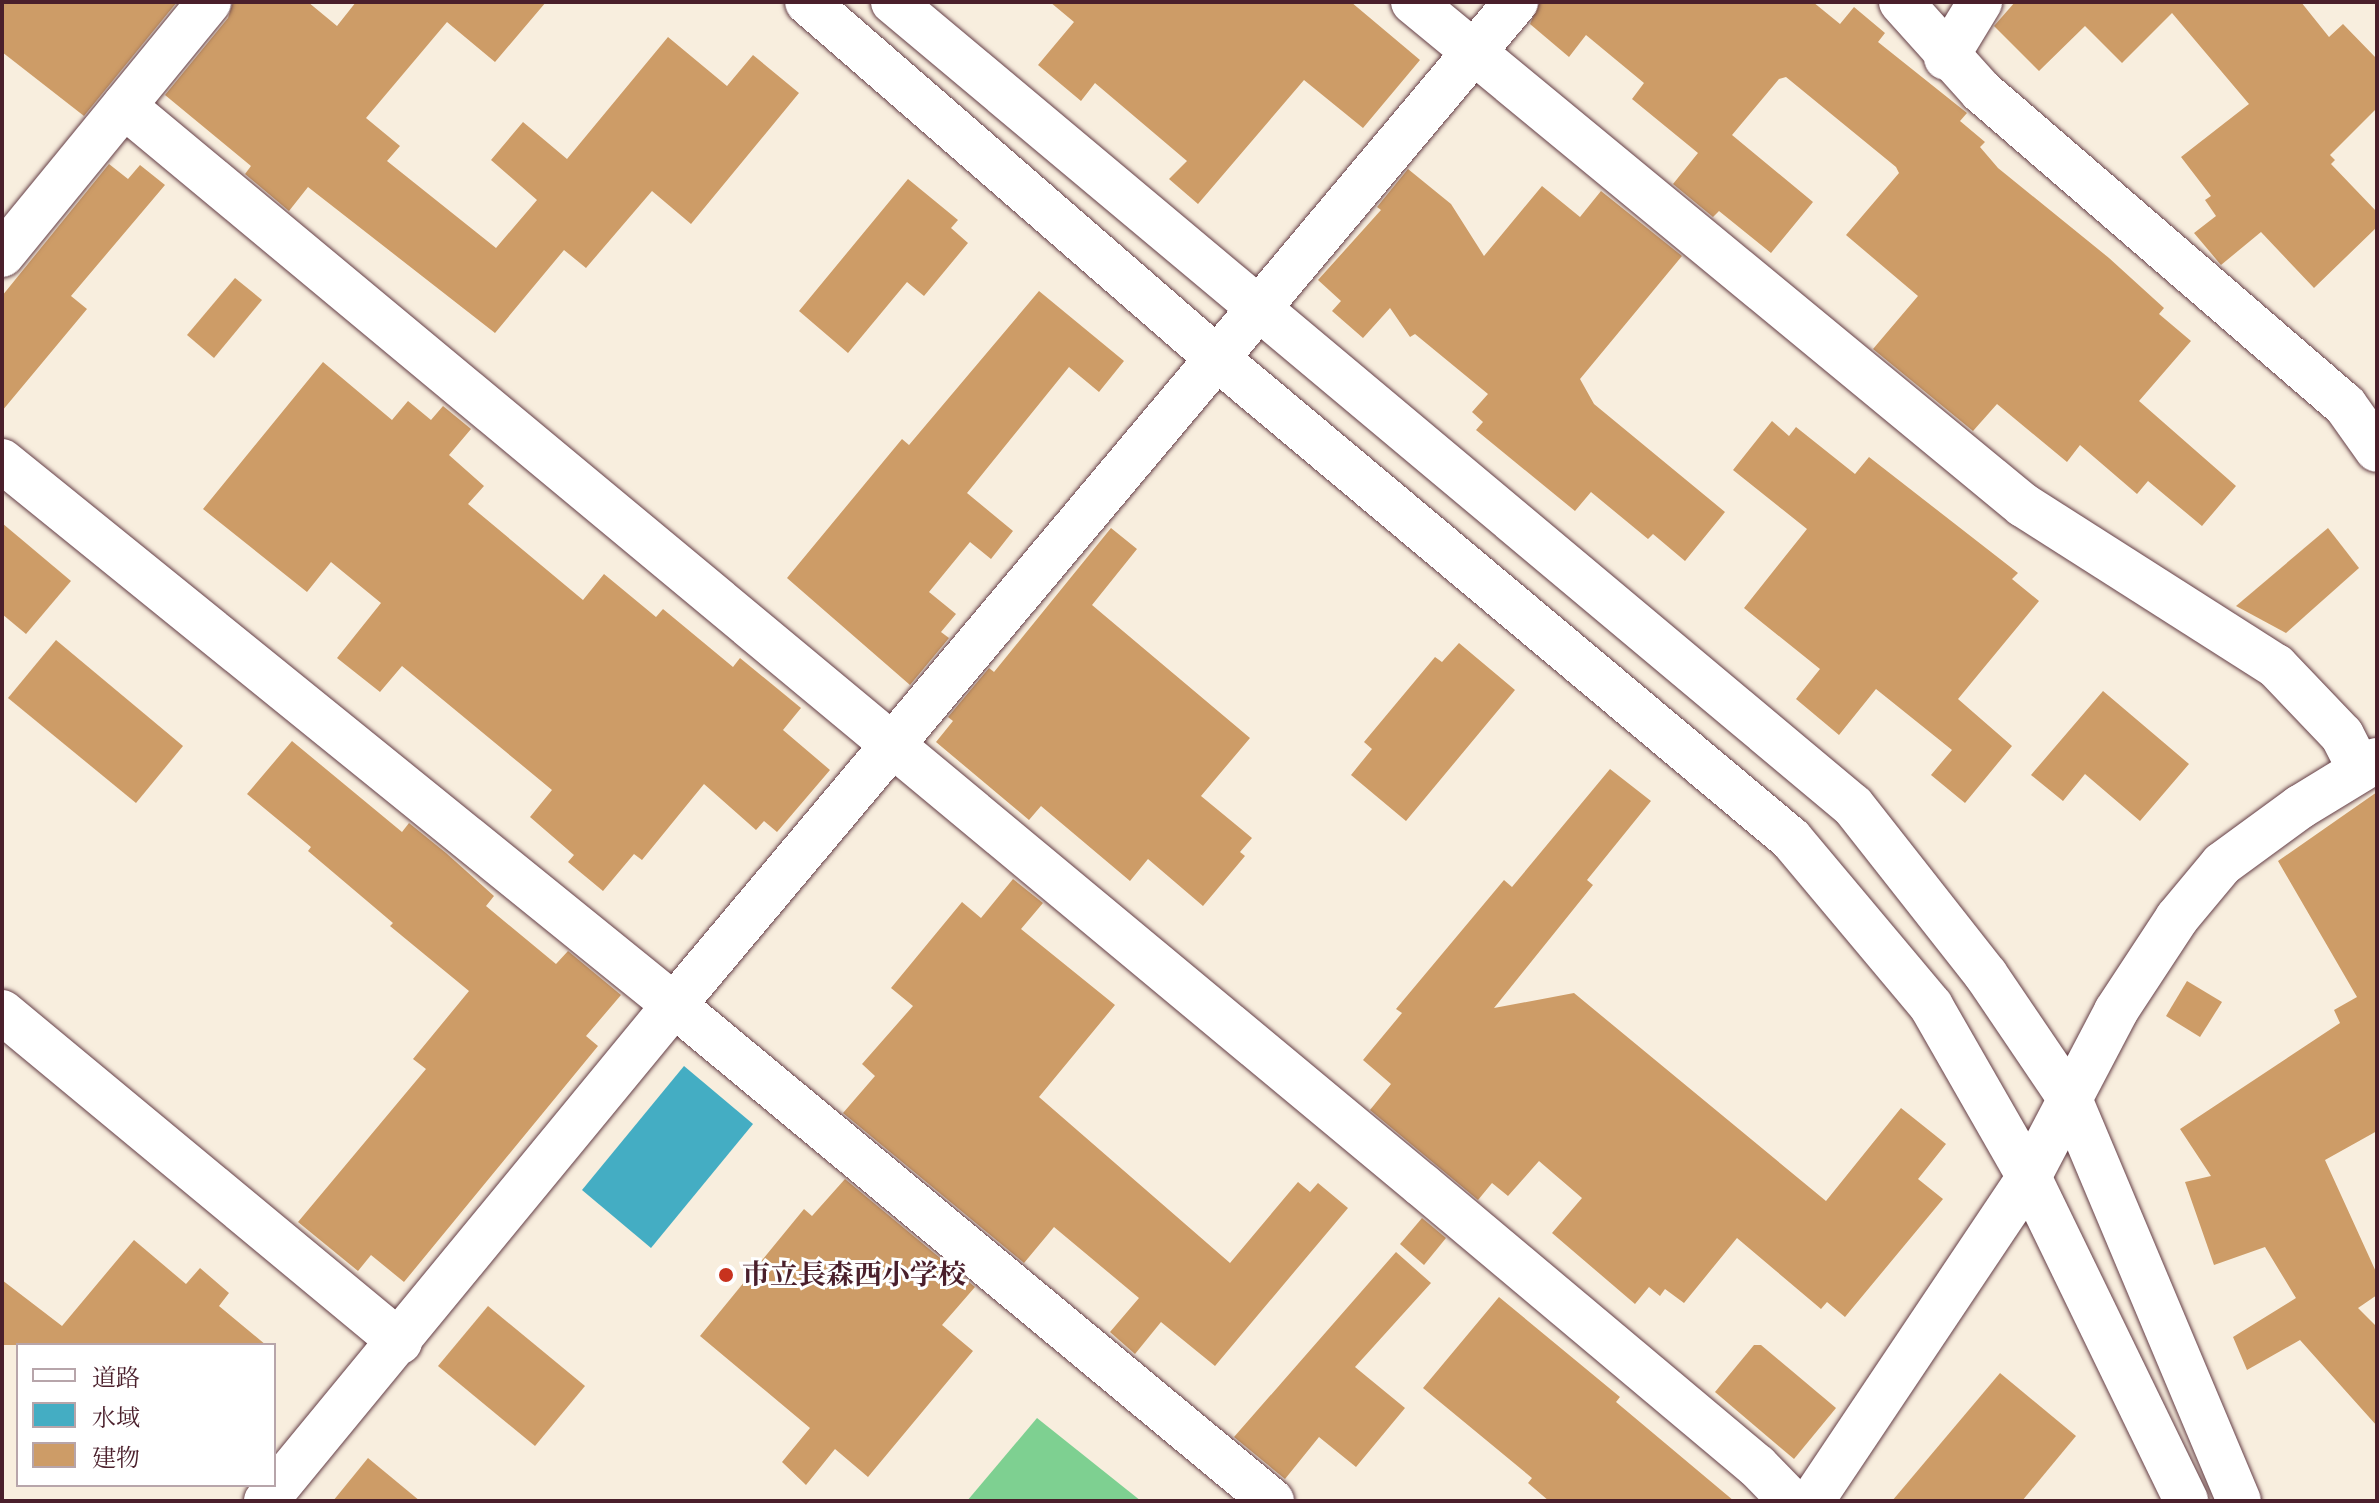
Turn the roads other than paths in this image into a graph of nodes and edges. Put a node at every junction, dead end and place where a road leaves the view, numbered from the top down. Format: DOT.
graph roads {
  1 [pos="209,2"];
  2 [pos="807,2"];
  3 [pos="893,2"];
  4 [pos="1413,2"];
  5 [pos="1516,2"];
  6 [pos="1901,2"];
  7 [pos="1980,2"];
  8 [pos="1475,53"];
  9 [pos="1946,58"];
  10 [pos="124,106"];
  11 [pos="4,250"];
  12 [pos="1261,310"];
  13 [pos="1219,360"];
  14 [pos="2377,450"];
  15 [pos="2,461"];
  16 [pos="890,747"];
  17 [pos="2368,765"];
  18 [pos="674,1005"];
  19 [pos="2,1012"];
  20 [pos="2070,1099"];
  21 [pos="2029,1177"];
  22 [pos="400,1342"];
  23 [pos="266,1501"];
  24 [pos="1272,1501"];
  25 [pos="1791,1501"];
  26 [pos="1812,1501"];
  27 [pos="2186,1501"];
  28 [pos="2239,1501"];
  1 -- 10 [label="street"];
  2 -- 13 [label="street"];
  3 -- 12 [label="street"];
  4 -- 8 [label="street"];
  5 -- 8 [label="street"];
  6 -- 9 [label="street"];
  7 -- 9 [label="street"];
  8 -- 12 [label="street"];
  8 -- 17 [label="street"];
  9 -- 14 [label="street"];
  10 -- 11 [label="street"];
  10 -- 16 [label="street"];
  12 -- 13 [label="street"];
  12 -- 20 [label="street"];
  13 -- 16 [label="street"];
  13 -- 21 [label="street"];
  15 -- 18 [label="street"];
  16 -- 18 [label="street"];
  16 -- 25 [label="street"];
  17 -- 20 [label="street"];
  18 -- 22 [label="street"];
  18 -- 24 [label="street"];
  19 -- 22 [label="street"];
  20 -- 21 [label="street"];
  20 -- 28 [label="street"];
  21 -- 26 [label="street"];
  21 -- 27 [label="street"];
  22 -- 23 [label="street"];
}
